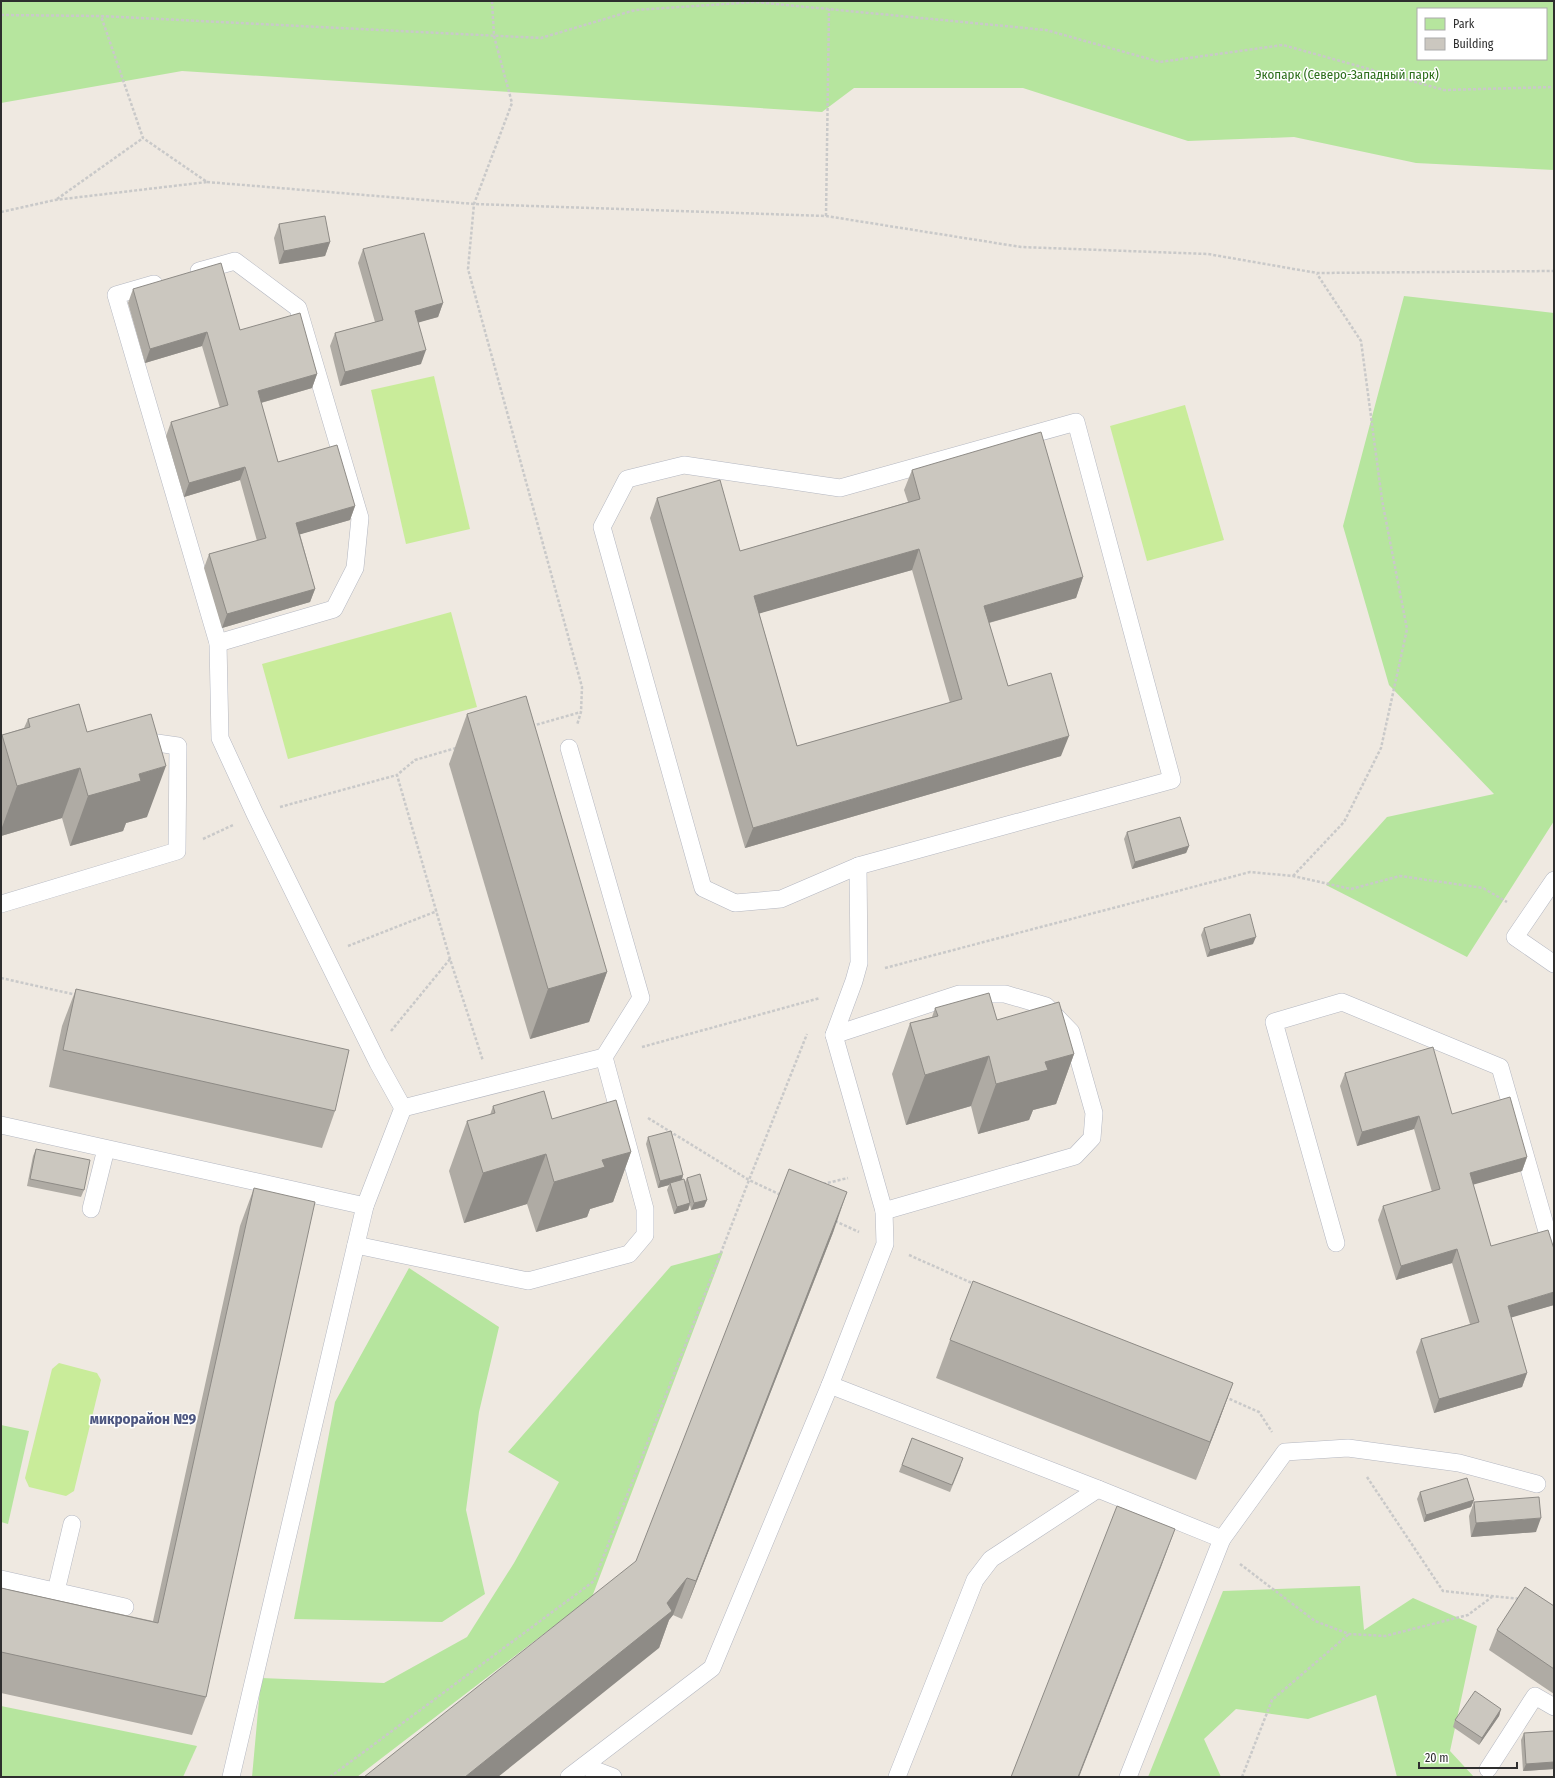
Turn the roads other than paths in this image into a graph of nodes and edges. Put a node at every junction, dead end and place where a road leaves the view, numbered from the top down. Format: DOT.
graph roads {
  1 [pos="218,642"];
  2 [pos="123,738"];
  3 [pos="570,748"];
  4 [pos="858,866"];
  5 [pos="1554,880"];
  6 [pos="1,904"];
  7 [pos="1554,964"];
  8 [pos="834,1034"];
  9 [pos="604,1057"];
  10 [pos="403,1108"];
  11 [pos="1,1125"];
  12 [pos="106,1149"];
  13 [pos="365,1206"];
  14 [pos="91,1209"];
  15 [pos="884,1211"];
  16 [pos="1336,1243"];
  17 [pos="356,1245"];
  18 [pos="1554,1256"];
  19 [pos="830,1385"];
  20 [pos="1537,1484"];
  21 [pos="1098,1489"];
  22 [pos="72,1524"];
  23 [pos="1220,1544"];
  24 [pos="1,1579"];
  25 [pos="56,1591"];
  26 [pos="125,1607"];
  27 [pos="1554,1708"];
  28 [pos="584,1766"];
  29 [pos="1488,1769"];
  30 [pos="231,1777"];
  31 [pos="569,1777"];
  32 [pos="613,1777"];
  33 [pos="897,1777"];
  34 [pos="1128,1777"];
  1 -- 1 [label="lane"];
  1 -- 10 [label="lane"];
  2 -- 6 [label="lane"];
  3 -- 9 [label="lane"];
  4 -- 4 [label="lane"];
  4 -- 8 [label="lane"];
  5 -- 7 [label="lane"];
  8 -- 15 [label="lane"];
  8 -- 15 [label="lane"];
  9 -- 10 [label="lane"];
  9 -- 17 [label="lane"];
  10 -- 13 [label="lane"];
  11 -- 12 [label="lane"];
  12 -- 13 [label="lane"];
  12 -- 14 [label="lane"];
  13 -- 17 [label="lane"];
  15 -- 19 [label="lane"];
  16 -- 18 [label="lane"];
  17 -- 30 [label="lane"];
  19 -- 21 [label="lane"];
  19 -- 28 [label="lane"];
  20 -- 23 [label="lane"];
  21 -- 23 [label="lane"];
  21 -- 33 [label="lane"];
  22 -- 25 [label="lane"];
  23 -- 34 [label="lane"];
  24 -- 25 [label="lane"];
  25 -- 26 [label="lane"];
  27 -- 29 [label="lane"];
  28 -- 31 [label="lane"];
  28 -- 32 [label="lane"];
}
